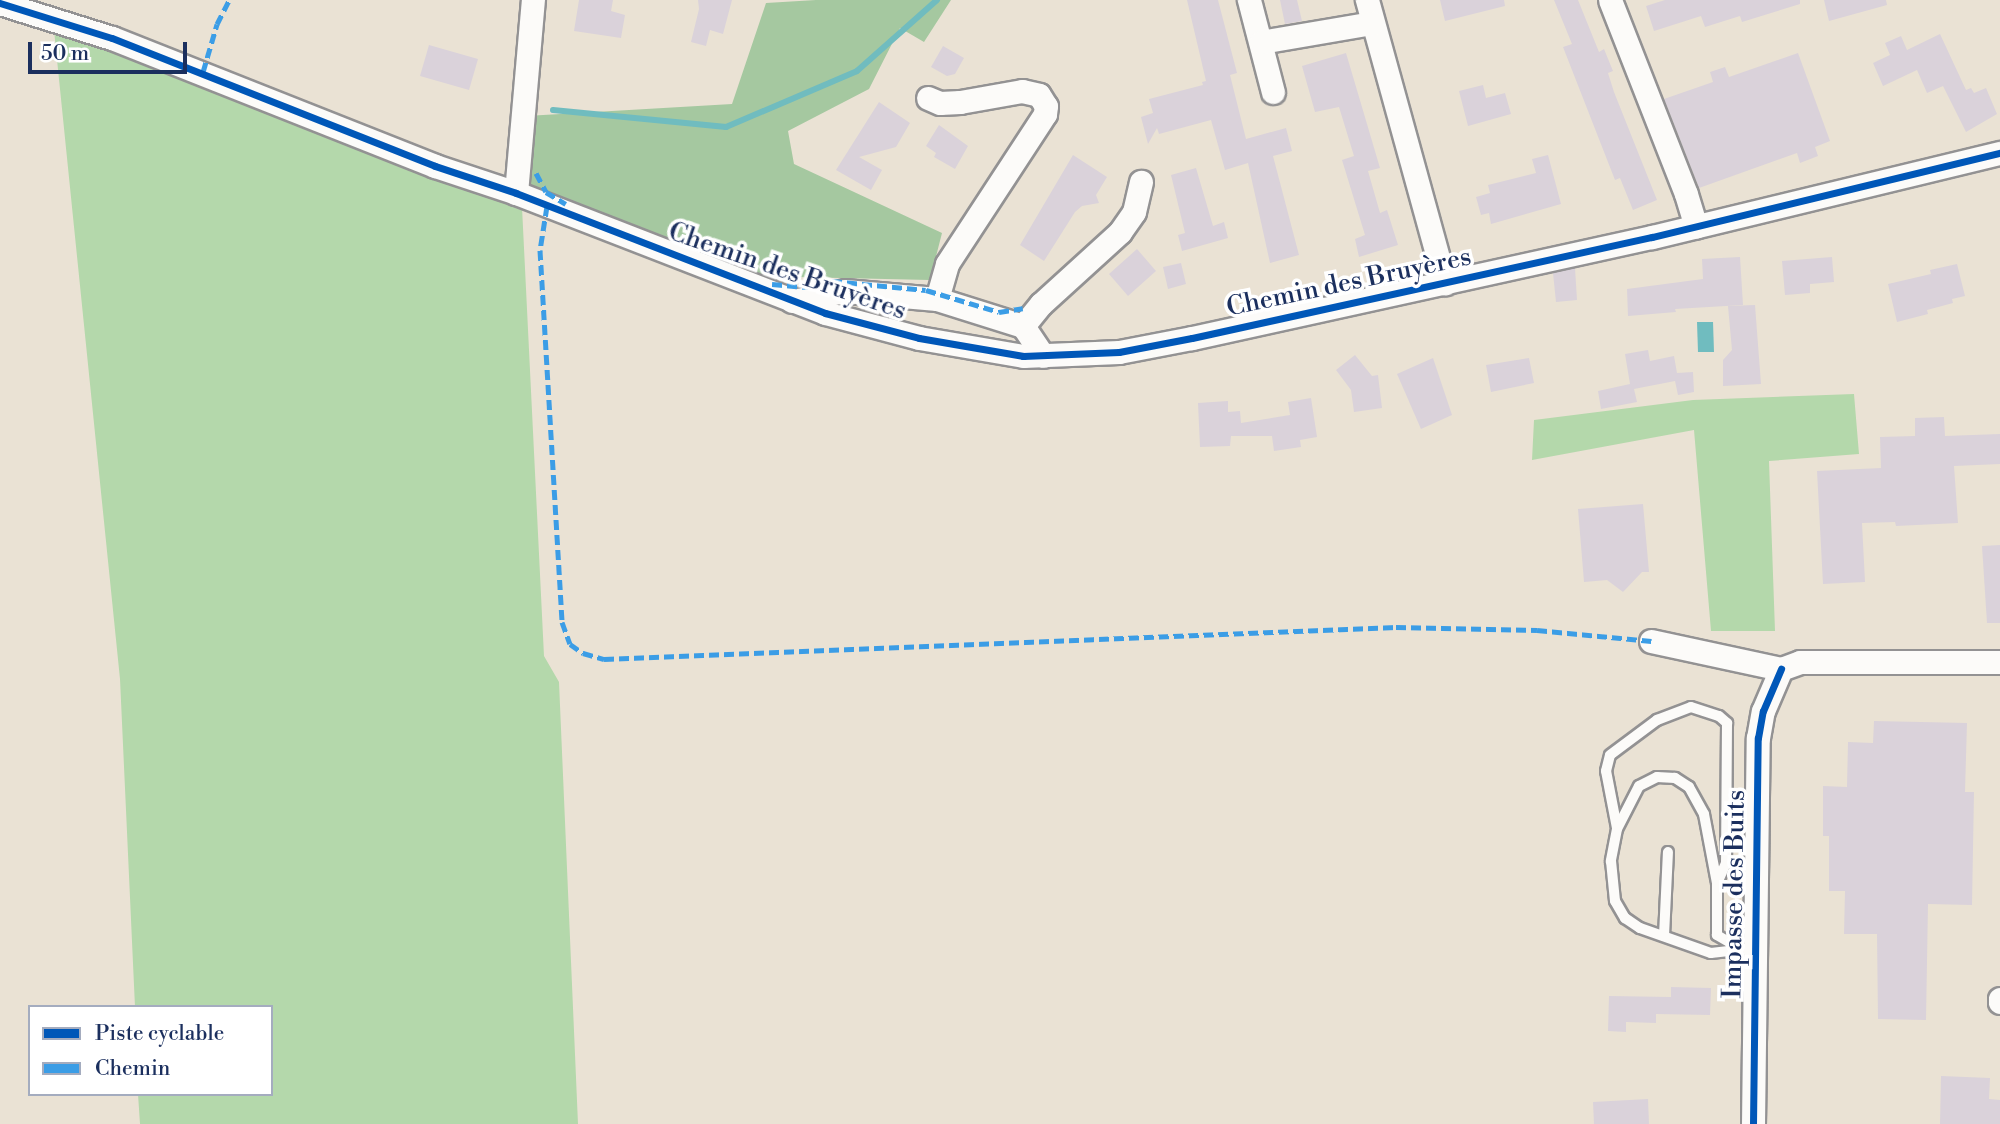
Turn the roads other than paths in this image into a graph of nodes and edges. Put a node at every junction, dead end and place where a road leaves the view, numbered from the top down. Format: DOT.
graph roads {
  1 [pos="533,0"];
  2 [pos="1249,0"];
  3 [pos="1367,0"];
  4 [pos="1610,0"];
  5 [pos="0,3"];
  6 [pos="1372,23"];
  7 [pos="1261,42"];
  8 [pos="1273,92"];
  9 [pos="929,98"];
  10 [pos="2000,153"];
  11 [pos="1141,182"];
  12 [pos="516,193"];
  13 [pos="1696,226"];
  14 [pos="1445,283"];
  15 [pos="937,299"];
  16 [pos="792,301"];
  17 [pos="1023,327"];
  18 [pos="1043,356"];
  19 [pos="1651,642"];
  20 [pos="2000,662"];
  21 [pos="1781,669"];
  22 [pos="1617,829"];
  23 [pos="1668,852"];
  24 [pos="1717,883"];
  25 [pos="1664,936"];
  26 [pos="1748,948"];
  27 [pos="1753,1124"];
  1 -- 12 [label="street"];
  2 -- 7 [label="street"];
  3 -- 6 [label="street"];
  4 -- 13 [label="street"];
  5 -- 12 [label="street, Chemin des Bruyères"];
  6 -- 7 [label="street"];
  6 -- 14 [label="street"];
  7 -- 8 [label="street"];
  9 -- 15 [label="street"];
  10 -- 13 [label="street, Chemin des Bruyères"];
  11 -- 17 [label="street"];
  12 -- 16 [label="street, Chemin des Bruyères"];
  13 -- 14 [label="street, Chemin des Bruyères"];
  14 -- 18 [label="street, Chemin des Bruyères"];
  15 -- 16 [label="street"];
  15 -- 17 [label="street"];
  16 -- 18 [label="street, Chemin des Bruyères"];
  17 -- 18 [label="street"];
  19 -- 21 [label="street"];
  20 -- 21 [label="street"];
  21 -- 26 [label="street, Impasse des Buits"];
  22 -- 24 [label="lane"];
  22 -- 24 [label="lane"];
  22 -- 25 [label="lane"];
  23 -- 25 [label="lane"];
  24 -- 26 [label="lane"];
  25 -- 26 [label="lane"];
  26 -- 27 [label="street, Impasse des Buits"];
}
